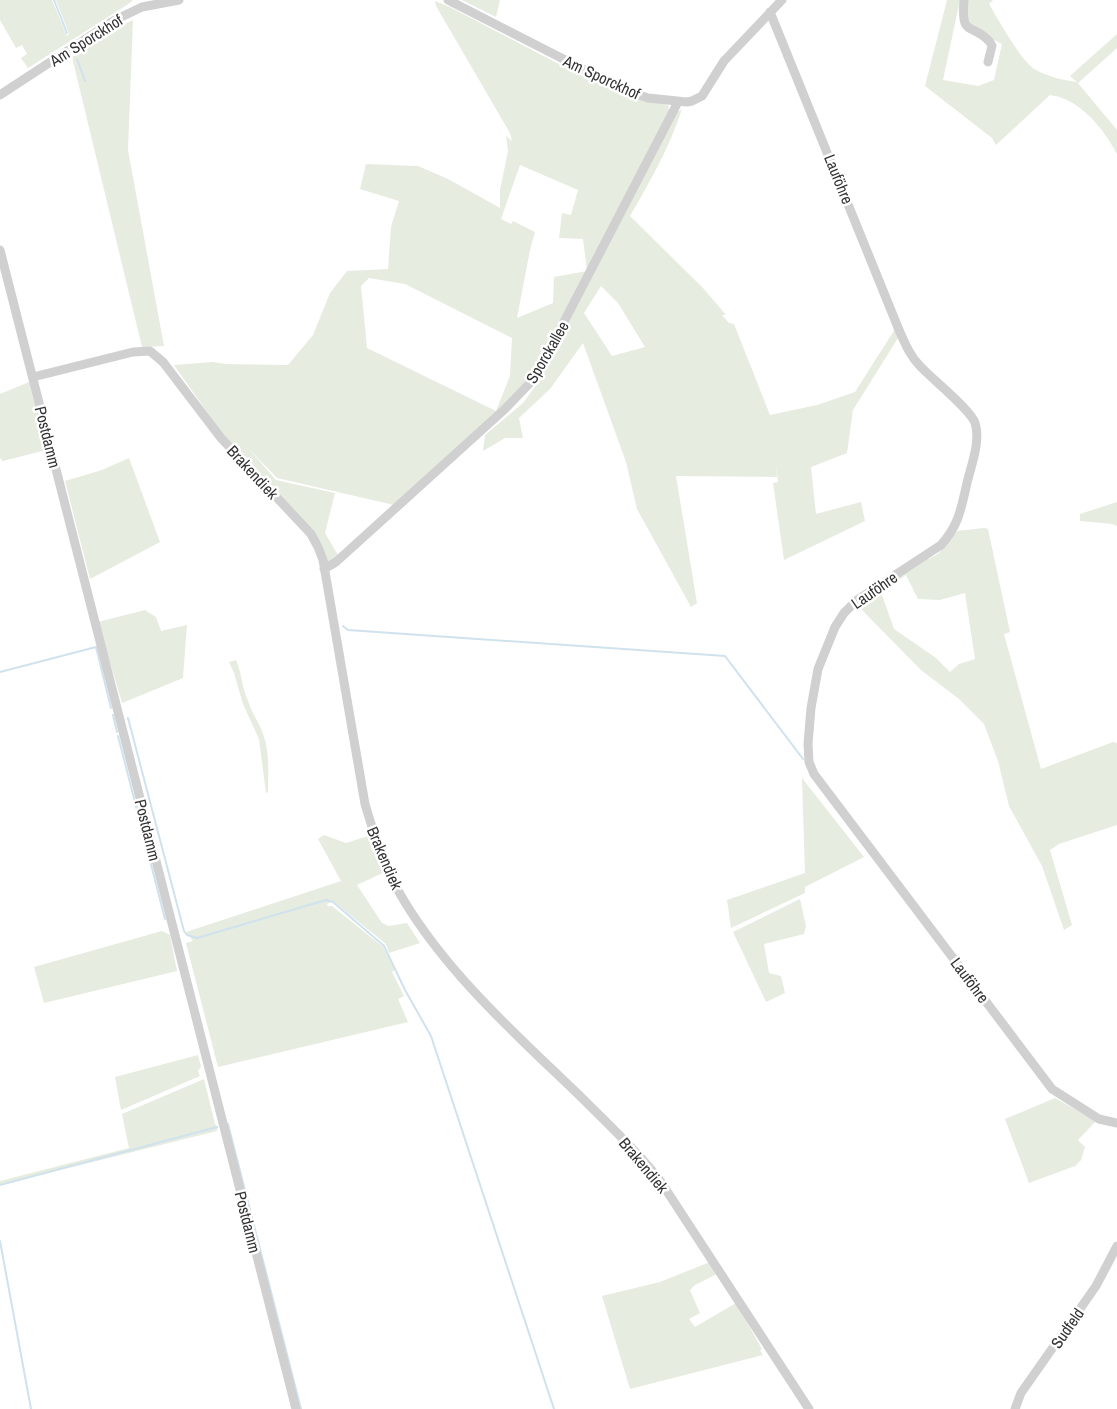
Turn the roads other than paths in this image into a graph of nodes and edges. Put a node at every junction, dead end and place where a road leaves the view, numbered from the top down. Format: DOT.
graph roads {
  1 [pos="179,0"];
  2 [pos="448,0"];
  3 [pos="782,0"];
  4 [pos="964,0"];
  5 [pos="141,4"];
  6 [pos="770,12"];
  7 [pos="988,62"];
  8 [pos="0,95"];
  9 [pos="678,102"];
  10 [pos="0,250"];
  11 [pos="33,377"];
  12 [pos="324,569"];
  13 [pos="1117,1123"];
  14 [pos="1117,1246"];
  15 [pos="296,1409"];
  16 [pos="809,1409"];
  17 [pos="1015,1409"];
  1 -- 5 [label="street, Am Sporckhof"];
  2 -- 9 [label="street, Am Sporckhof"];
  3 -- 6 [label="street, Am Sporckhof"];
  4 -- 7 [label="street"];
  5 -- 8 [label="street, Am Sporckhof"];
  6 -- 9 [label="street, Am Sporckhof"];
  6 -- 13 [label="street, Lauföhre"];
  9 -- 12 [label="street, Sporckallee"];
  10 -- 11 [label="street, Postdamm"];
  11 -- 12 [label="street, Brakendiek"];
  11 -- 15 [label="street, Postdamm"];
  12 -- 16 [label="street, Brakendiek"];
  14 -- 17 [label="street, Sudfeld"];
}
